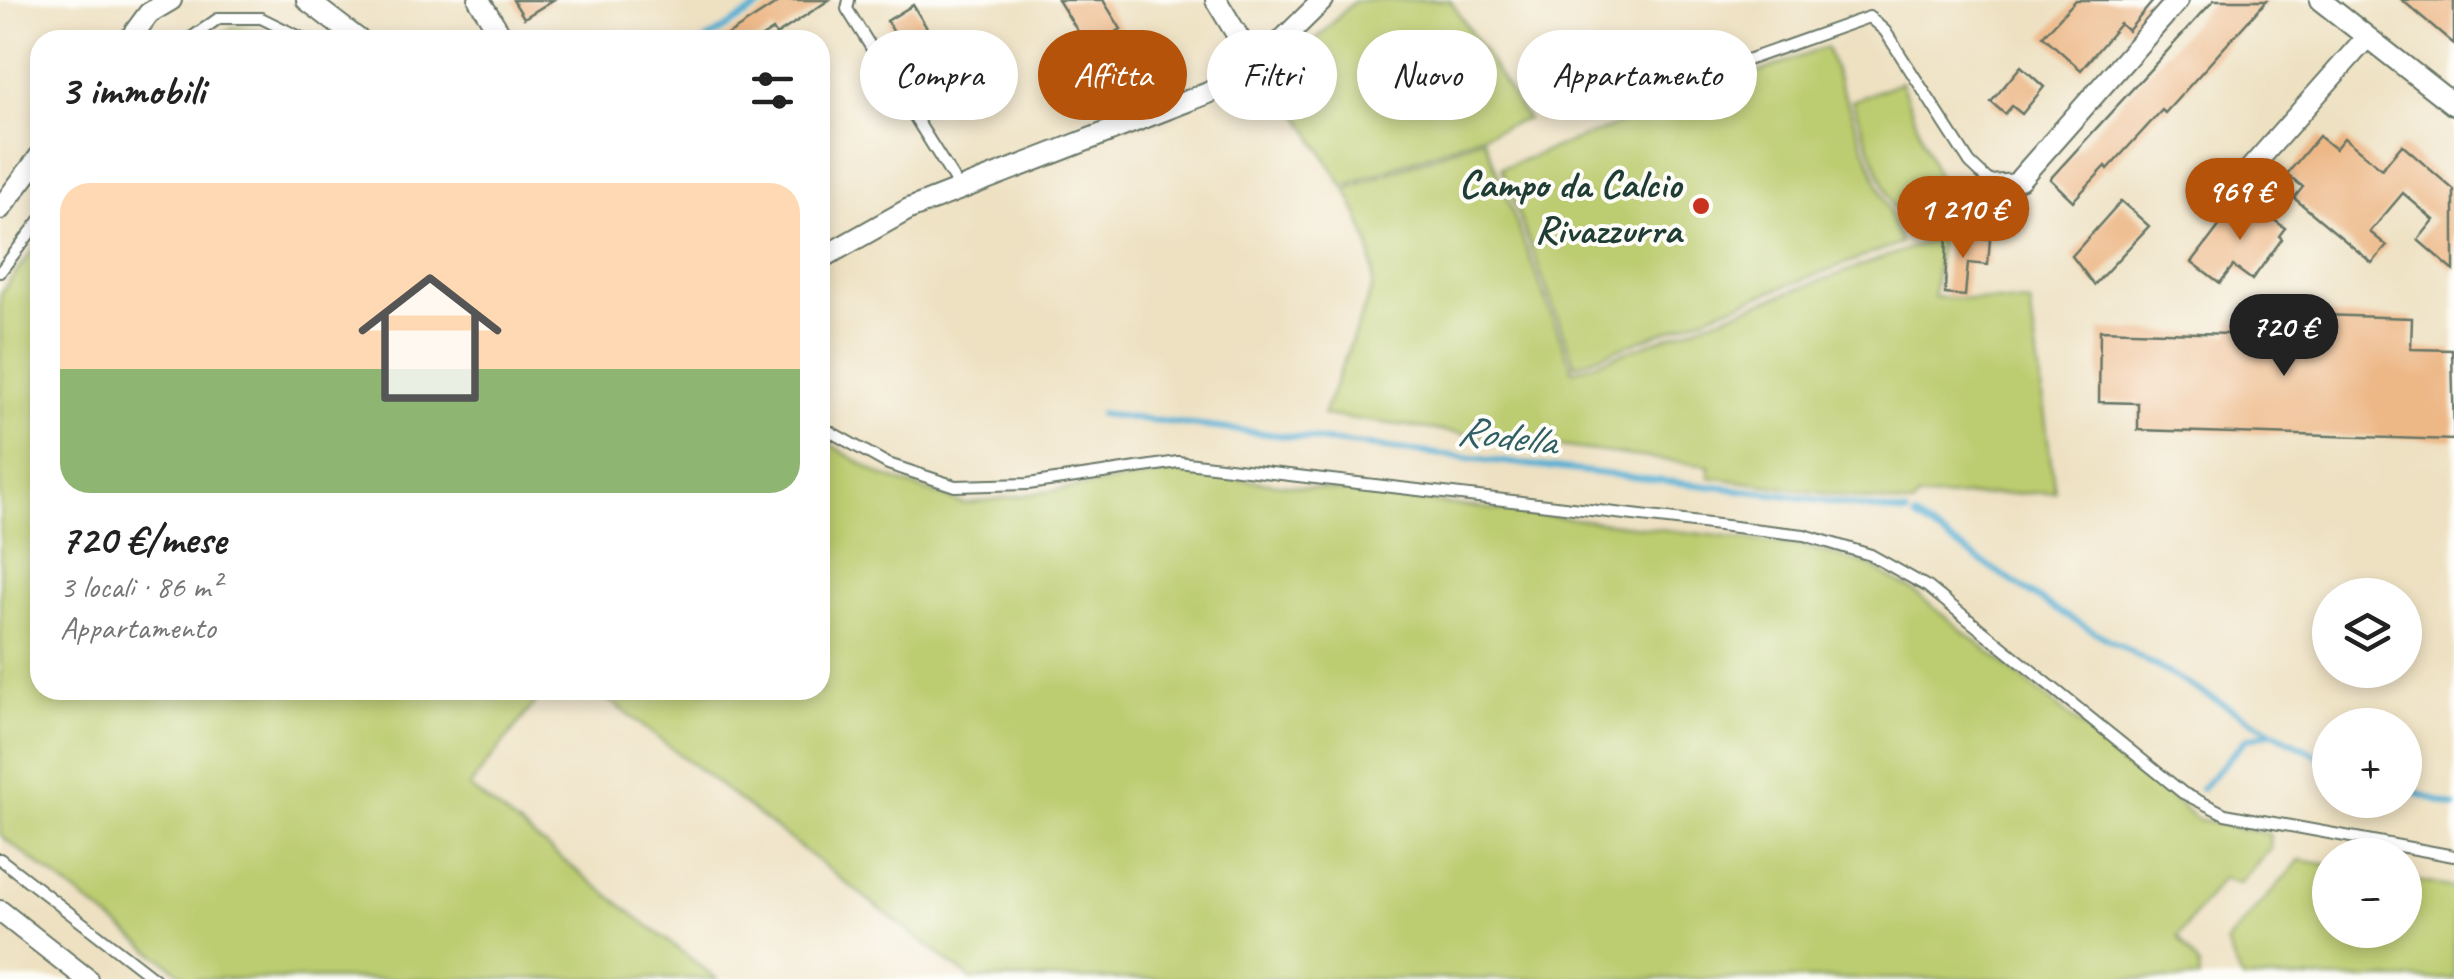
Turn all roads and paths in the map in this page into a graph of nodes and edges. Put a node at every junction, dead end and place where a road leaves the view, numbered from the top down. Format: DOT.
graph roads {
  1 [pos="171,0"];
  2 [pos="307,0"];
  3 [pos="479,0"];
  4 [pos="850,0"];
  5 [pos="1216,0"];
  6 [pos="1324,0"];
  7 [pos="2178,0"];
  8 [pos="2320,0"];
  9 [pos="137,30"];
  10 [pos="202,30"];
  11 [pos="285,30"];
  12 [pos="345,30"];
  13 [pos="498,30"];
  14 [pos="1234,30"];
  15 [pos="1293,30"];
  16 [pos="2367,37"];
  17 [pos="1757,57"];
  18 [pos="1207,92"];
  19 [pos="2454,105"];
  20 [pos="30,169"];
  21 [pos="2244,178"];
  22 [pos="2020,180"];
  23 [pos="960,190"];
  24 [pos="0,209"];
  25 [pos="30,233"];
  26 [pos="830,253"];
  27 [pos="0,272"];
  28 [pos="830,432"];
  29 [pos="2454,856"];
  30 [pos="0,858"];
  31 [pos="0,911"];
  32 [pos="88,979"];
  33 [pos="156,979"];
  1 -- 9 [label="street"];
  2 -- 12 [label="street"];
  3 -- 13 [label="street"];
  4 -- 23 [label="lane"];
  5 -- 14 [label="street"];
  6 -- 15 [label="street"];
  7 -- 22 [label="street"];
  8 -- 16 [label="street"];
  10 -- 11 [label="lane"];
  16 -- 19 [label="street"];
  16 -- 21 [label="street"];
  17 -- 22 [label="lane"];
  18 -- 23 [label="street"];
  20 -- 24 [label="street"];
  23 -- 26 [label="street"];
  25 -- 27 [label="lane"];
  28 -- 29 [label="lane"];
  30 -- 33 [label="lane"];
  31 -- 32 [label="street"];
}
